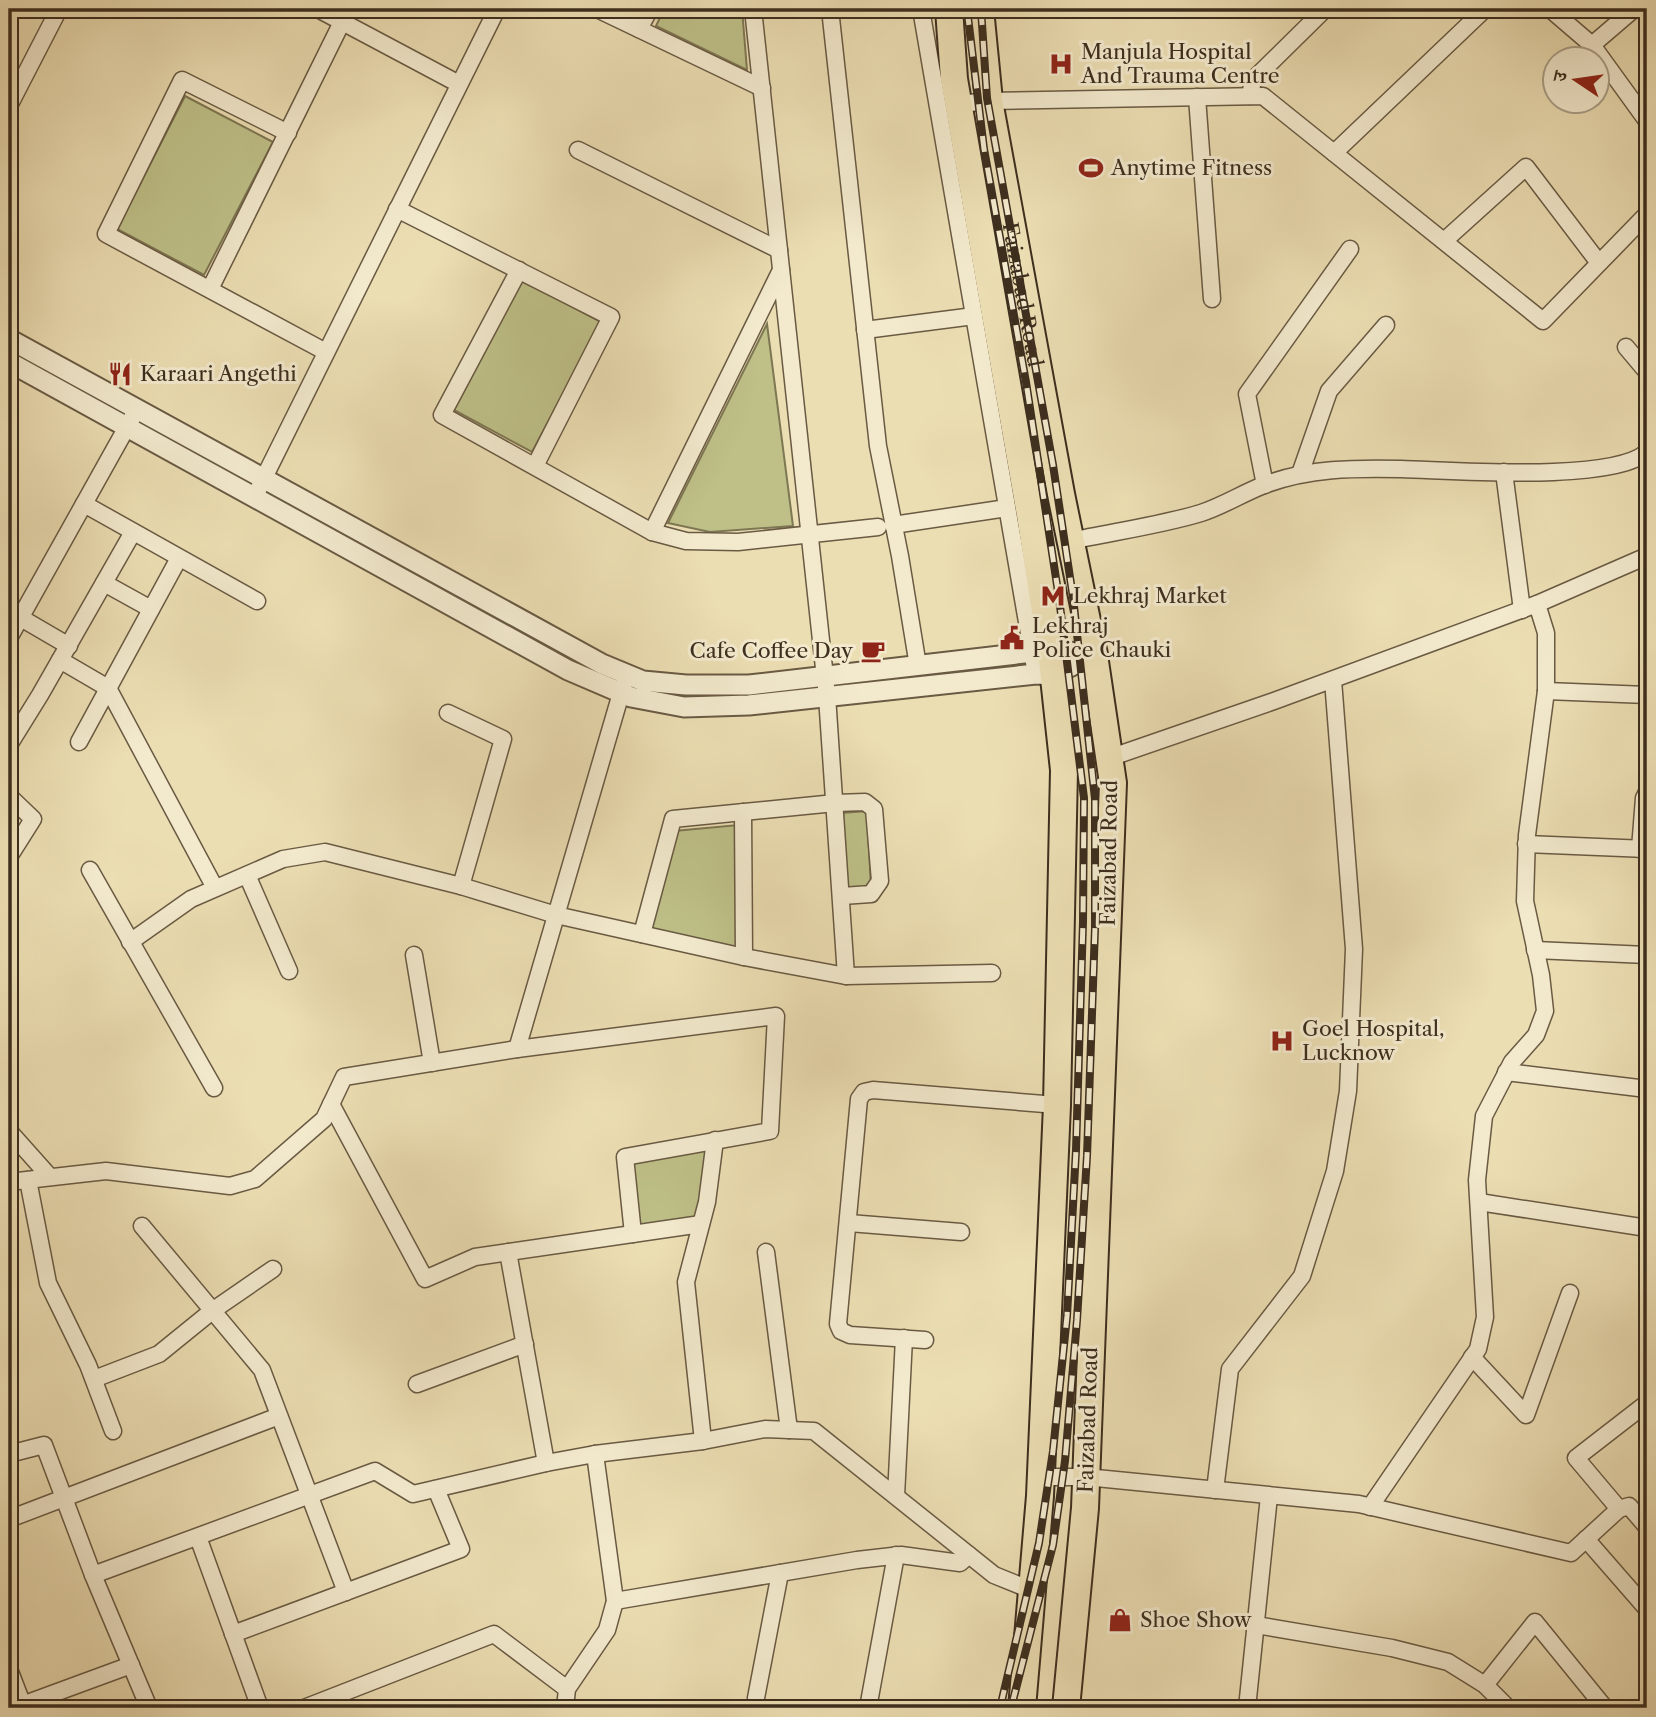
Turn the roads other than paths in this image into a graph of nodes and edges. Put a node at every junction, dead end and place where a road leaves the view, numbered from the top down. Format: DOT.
graph roads {
  1 [pos="58,9"];
  2 [pos="318,9"];
  3 [pos="497,9"];
  4 [pos="597,9"];
  5 [pos="650,9"];
  6 [pos="753,9"];
  7 [pos="830,9"];
  8 [pos="921,9"];
  9 [pos="949,9"];
  10 [pos="980,9"];
  11 [pos="1325,9"];
  12 [pos="1485,9"];
  13 [pos="1550,9"];
  14 [pos="1634,9"];
  15 [pos="342,22"];
  16 [pos="639,29"];
  17 [pos="1592,45"];
  18 [pos="460,84"];
  19 [pos="762,88"];
  20 [pos="1250,96"];
  21 [pos="1197,97"];
  22 [pos="989,101"];
  23 [pos="959,104"];
  24 [pos="9,106"];
  25 [pos="1647,121"];
  26 [pos="288,132"];
  27 [pos="578,150"];
  28 [pos="1334,153"];
  29 [pos="397,209"];
  30 [pos="1647,214"];
  31 [pos="1444,241"];
  32 [pos="1350,249"];
  33 [pos="779,250"];
  34 [pos="1599,264"];
  35 [pos="519,270"];
  36 [pos="781,270"];
  37 [pos="210,289"];
  38 [pos="1212,299"];
  39 [pos="974,316"];
  40 [pos="1386,325"];
  41 [pos="865,330"];
  42 [pos="9,339"];
  43 [pos="1626,347"];
  44 [pos="327,352"];
  45 [pos="9,362"];
  46 [pos="1647,372"];
  47 [pos="137,409"];
  48 [pos="127,427"];
  49 [pos="1647,452"];
  50 [pos="534,467"];
  51 [pos="1504,472"];
  52 [pos="1300,474"];
  53 [pos="264,478"];
  54 [pos="1265,485"];
  55 [pos="254,498"];
  56 [pos="83,504"];
  57 [pos="1007,508"];
  58 [pos="886,526"];
  59 [pos="133,532"];
  60 [pos="652,532"];
  61 [pos="809,534"];
  62 [pos="1071,541"];
  63 [pos="1647,556"];
  64 [pos="179,558"];
  65 [pos="104,583"];
  66 [pos="257,601"];
  67 [pos="1530,607"];
  68 [pos="151,609"];
  69 [pos="15,615"];
  70 [pos="9,638"];
  71 [pos="64,653"];
  72 [pos="1094,655"];
  73 [pos="1043,664"];
  74 [pos="918,666"];
  75 [pos="1333,680"];
  76 [pos="624,683"];
  77 [pos="826,687"];
  78 [pos="108,688"];
  79 [pos="1546,691"];
  80 [pos="1647,695"];
  81 [pos="448,713"];
  82 [pos="79,742"];
  83 [pos="9,745"];
  84 [pos="1109,758"];
  85 [pos="1647,792"];
  86 [pos="9,796"];
  87 [pos="835,803"];
  88 [pos="743,812"];
  89 [pos="1526,844"];
  90 [pos="1643,849"];
  91 [pos="9,857"];
  92 [pos="90,870"];
  93 [pos="247,875"];
  94 [pos="461,886"];
  95 [pos="215,888"];
  96 [pos="842,896"];
  97 [pos="556,915"];
  98 [pos="642,934"];
  99 [pos="130,942"];
  100 [pos="1535,950"];
  101 [pos="414,954"];
  102 [pos="1647,955"];
  103 [pos="744,957"];
  104 [pos="289,971"];
  105 [pos="992,973"];
  106 [pos="846,976"];
  107 [pos="517,1049"];
  108 [pos="432,1063"];
  109 [pos="1506,1072"];
  110 [pos="214,1088"];
  111 [pos="1647,1089"];
  112 [pos="331,1104"];
  113 [pos="1057,1105"];
  114 [pos="9,1130"];
  115 [pos="715,1140"];
  116 [pos="50,1177"];
  117 [pos="29,1180"];
  118 [pos="9,1182"];
  119 [pos="1479,1202"];
  120 [pos="849,1223"];
  121 [pos="701,1224"];
  122 [pos="142,1226"];
  123 [pos="1647,1228"];
  124 [pos="961,1232"];
  125 [pos="633,1234"];
  126 [pos="508,1252"];
  127 [pos="766,1252"];
  128 [pos="273,1269"];
  129 [pos="1570,1293"];
  130 [pos="212,1311"];
  131 [pos="904,1338"];
  132 [pos="925,1340"];
  133 [pos="525,1344"];
  134 [pos="1472,1357"];
  135 [pos="94,1379"];
  136 [pos="417,1384"];
  137 [pos="1647,1403"];
  138 [pos="279,1416"];
  139 [pos="789,1430"];
  140 [pos="113,1431"];
  141 [pos="703,1441"];
  142 [pos="9,1454"];
  143 [pos="595,1454"];
  144 [pos="547,1463"];
  145 [pos="1041,1477"];
  146 [pos="1086,1477"];
  147 [pos="436,1489"];
  148 [pos="1215,1490"];
  149 [pos="309,1495"];
  150 [pos="896,1496"];
  151 [pos="1269,1496"];
  152 [pos="64,1499"];
  153 [pos="1370,1507"];
  154 [pos="1619,1509"];
  155 [pos="9,1518"];
  156 [pos="1647,1527"];
  157 [pos="198,1537"];
  158 [pos="1586,1539"];
  159 [pos="896,1555"];
  160 [pos="969,1555"];
  161 [pos="780,1573"];
  162 [pos="93,1576"];
  163 [pos="1031,1590"];
  164 [pos="346,1592"];
  165 [pos="614,1601"];
  166 [pos="1647,1609"];
  167 [pos="1256,1625"];
  168 [pos="233,1634"];
  169 [pos="131,1665"];
  170 [pos="9,1669"];
  171 [pos="1485,1685"];
  172 [pos="567,1689"];
  173 [pos="757,1698"];
  174 [pos="20,1707"];
  175 [pos="149,1708"];
  176 [pos="260,1708"];
  177 [pos="304,1708"];
  178 [pos="565,1708"];
  179 [pos="868,1708"];
  180 [pos="1022,1708"];
  181 [pos="1066,1708"];
  182 [pos="1247,1708"];
  183 [pos="1508,1708"];
  184 [pos="1605,1708"];
  1 -- 24 [label="street"];
  2 -- 15 [label="street"];
  3 -- 18 [label="street"];
  4 -- 16 [label="street"];
  5 -- 16 [label="street"];
  6 -- 19 [label="street"];
  7 -- 41 [label="street"];
  8 -- 39 [label="street"];
  9 -- 23 [label="main road, Faizabad Road"];
  10 -- 22 [label="main road, Faizabad Road"];
  11 -- 20 [label="street"];
  12 -- 28 [label="street"];
  13 -- 17 [label="street"];
  14 -- 17 [label="street"];
  15 -- 18 [label="street"];
  15 -- 26 [label="street"];
  16 -- 19 [label="street"];
  17 -- 25 [label="street"];
  18 -- 29 [label="street"];
  19 -- 33 [label="street"];
  20 -- 21 [label="street"];
  20 -- 28 [label="street"];
  21 -- 22 [label="street"];
  21 -- 38 [label="street"];
  22 -- 23 [label="street"];
  22 -- 62 [label="main road, Faizabad Road"];
  23 -- 73 [label="main road, Faizabad Road"];
  26 -- 37 [label="street"];
  26 -- 37 [label="street"];
  27 -- 33 [label="street"];
  28 -- 31 [label="street"];
  29 -- 35 [label="street"];
  29 -- 44 [label="street"];
  30 -- 34 [label="street"];
  31 -- 34 [label="street"];
  31 -- 34 [label="street"];
  32 -- 54 [label="street"];
  33 -- 36 [label="street"];
  35 -- 50 [label="street"];
  35 -- 50 [label="street"];
  36 -- 60 [label="street"];
  36 -- 61 [label="street"];
  37 -- 44 [label="street"];
  39 -- 41 [label="street"];
  39 -- 57 [label="street"];
  40 -- 52 [label="street"];
  41 -- 58 [label="street"];
  42 -- 47 [label="street"];
  43 -- 46 [label="street"];
  44 -- 53 [label="street"];
  45 -- 48 [label="street"];
  47 -- 48 [label="street"];
  47 -- 53 [label="street"];
  48 -- 55 [label="street"];
  48 -- 56 [label="street"];
  49 -- 51 [label="street"];
  50 -- 60 [label="street"];
  51 -- 52 [label="street"];
  51 -- 67 [label="street"];
  52 -- 54 [label="street"];
  53 -- 55 [label="street"];
  53 -- 76 [label="street"];
  54 -- 62 [label="street"];
  55 -- 76 [label="street"];
  56 -- 59 [label="street"];
  56 -- 69 [label="street"];
  57 -- 58 [label="street"];
  57 -- 73 [label="street"];
  58 -- 61 [label="street"];
  58 -- 74 [label="street"];
  59 -- 64 [label="street"];
  59 -- 65 [label="street"];
  60 -- 61 [label="street"];
  61 -- 77 [label="street"];
  62 -- 72 [label="main road, Faizabad Road"];
  63 -- 67 [label="street"];
  64 -- 66 [label="street"];
  64 -- 68 [label="street"];
  65 -- 68 [label="street"];
  65 -- 71 [label="street"];
  67 -- 75 [label="street"];
  67 -- 79 [label="street"];
  68 -- 78 [label="street"];
  69 -- 70 [label="street"];
  69 -- 71 [label="street"];
  71 -- 78 [label="street"];
  71 -- 83 [label="street"];
  72 -- 73 [label="street"];
  72 -- 84 [label="main road, Faizabad Road"];
  73 -- 74 [label="street"];
  73 -- 77 [label="street"];
  73 -- 113 [label="main road, Faizabad Road"];
  74 -- 77 [label="street"];
  75 -- 84 [label="street"];
  75 -- 148 [label="street"];
  76 -- 77 [label="street"];
  76 -- 97 [label="street"];
  77 -- 87 [label="street"];
  78 -- 82 [label="street"];
  78 -- 95 [label="street"];
  79 -- 80 [label="street"];
  79 -- 89 [label="street"];
  81 -- 94 [label="street"];
  84 -- 146 [label="main road, Faizabad Road"];
  85 -- 90 [label="street"];
  86 -- 91 [label="street"];
  87 -- 88 [label="street"];
  87 -- 96 [label="street"];
  87 -- 96 [label="street"];
  88 -- 98 [label="street"];
  88 -- 103 [label="street"];
  89 -- 90 [label="street"];
  89 -- 100 [label="street"];
  92 -- 99 [label="street"];
  93 -- 94 [label="street"];
  93 -- 95 [label="street"];
  93 -- 104 [label="street"];
  94 -- 97 [label="street"];
  95 -- 99 [label="street"];
  96 -- 106 [label="street"];
  97 -- 98 [label="street"];
  97 -- 107 [label="street"];
  98 -- 103 [label="street"];
  99 -- 110 [label="street"];
  100 -- 102 [label="street"];
  100 -- 109 [label="street"];
  101 -- 108 [label="street"];
  103 -- 106 [label="street"];
  105 -- 106 [label="street"];
  107 -- 108 [label="street"];
  107 -- 115 [label="street"];
  108 -- 112 [label="street"];
  109 -- 111 [label="street"];
  109 -- 119 [label="street"];
  112 -- 116 [label="street"];
  112 -- 126 [label="street"];
  113 -- 120 [label="street"];
  113 -- 145 [label="main road, Faizabad Road"];
  114 -- 116 [label="street"];
  115 -- 121 [label="street"];
  115 -- 125 [label="street"];
  116 -- 117 [label="street"];
  117 -- 118 [label="street"];
  117 -- 135 [label="street"];
  119 -- 123 [label="street"];
  119 -- 134 [label="street"];
  120 -- 124 [label="street"];
  120 -- 131 [label="street"];
  121 -- 125 [label="street"];
  121 -- 141 [label="street"];
  122 -- 130 [label="street"];
  125 -- 126 [label="street"];
  126 -- 133 [label="street"];
  127 -- 139 [label="street"];
  128 -- 130 [label="street"];
  129 -- 134 [label="street"];
  130 -- 135 [label="street"];
  130 -- 138 [label="street"];
  131 -- 132 [label="street"];
  131 -- 150 [label="street"];
  133 -- 136 [label="street"];
  133 -- 144 [label="street"];
  134 -- 153 [label="street"];
  135 -- 140 [label="street"];
  137 -- 154 [label="street"];
  138 -- 149 [label="street"];
  138 -- 152 [label="street"];
  139 -- 141 [label="street"];
  139 -- 150 [label="street"];
  141 -- 143 [label="street"];
  142 -- 152 [label="street"];
  143 -- 144 [label="street"];
  143 -- 165 [label="street"];
  144 -- 147 [label="street"];
  145 -- 146 [label="street"];
  145 -- 163 [label="main road, Faizabad Road"];
  146 -- 148 [label="street"];
  146 -- 181 [label="main road, Faizabad Road"];
  147 -- 149 [label="street"];
  147 -- 164 [label="street"];
  148 -- 151 [label="street"];
  149 -- 157 [label="street"];
  149 -- 164 [label="street"];
  150 -- 160 [label="street"];
  151 -- 153 [label="street"];
  151 -- 167 [label="street"];
  152 -- 155 [label="street"];
  152 -- 162 [label="street"];
  153 -- 158 [label="street"];
  154 -- 156 [label="street"];
  154 -- 158 [label="street"];
  157 -- 162 [label="street"];
  157 -- 168 [label="street"];
  158 -- 166 [label="street"];
  159 -- 160 [label="street"];
  159 -- 161 [label="street"];
  159 -- 179 [label="street"];
  160 -- 163 [label="street"];
  161 -- 165 [label="street"];
  161 -- 173 [label="street"];
  162 -- 169 [label="street"];
  163 -- 180 [label="main road, Faizabad Road"];
  164 -- 168 [label="street"];
  165 -- 172 [label="street"];
  167 -- 171 [label="street"];
  167 -- 182 [label="street"];
  168 -- 176 [label="street"];
  169 -- 174 [label="street"];
  169 -- 175 [label="street"];
  170 -- 174 [label="street"];
  171 -- 183 [label="street"];
  171 -- 184 [label="street"];
  172 -- 177 [label="street"];
  172 -- 178 [label="street"];
}
